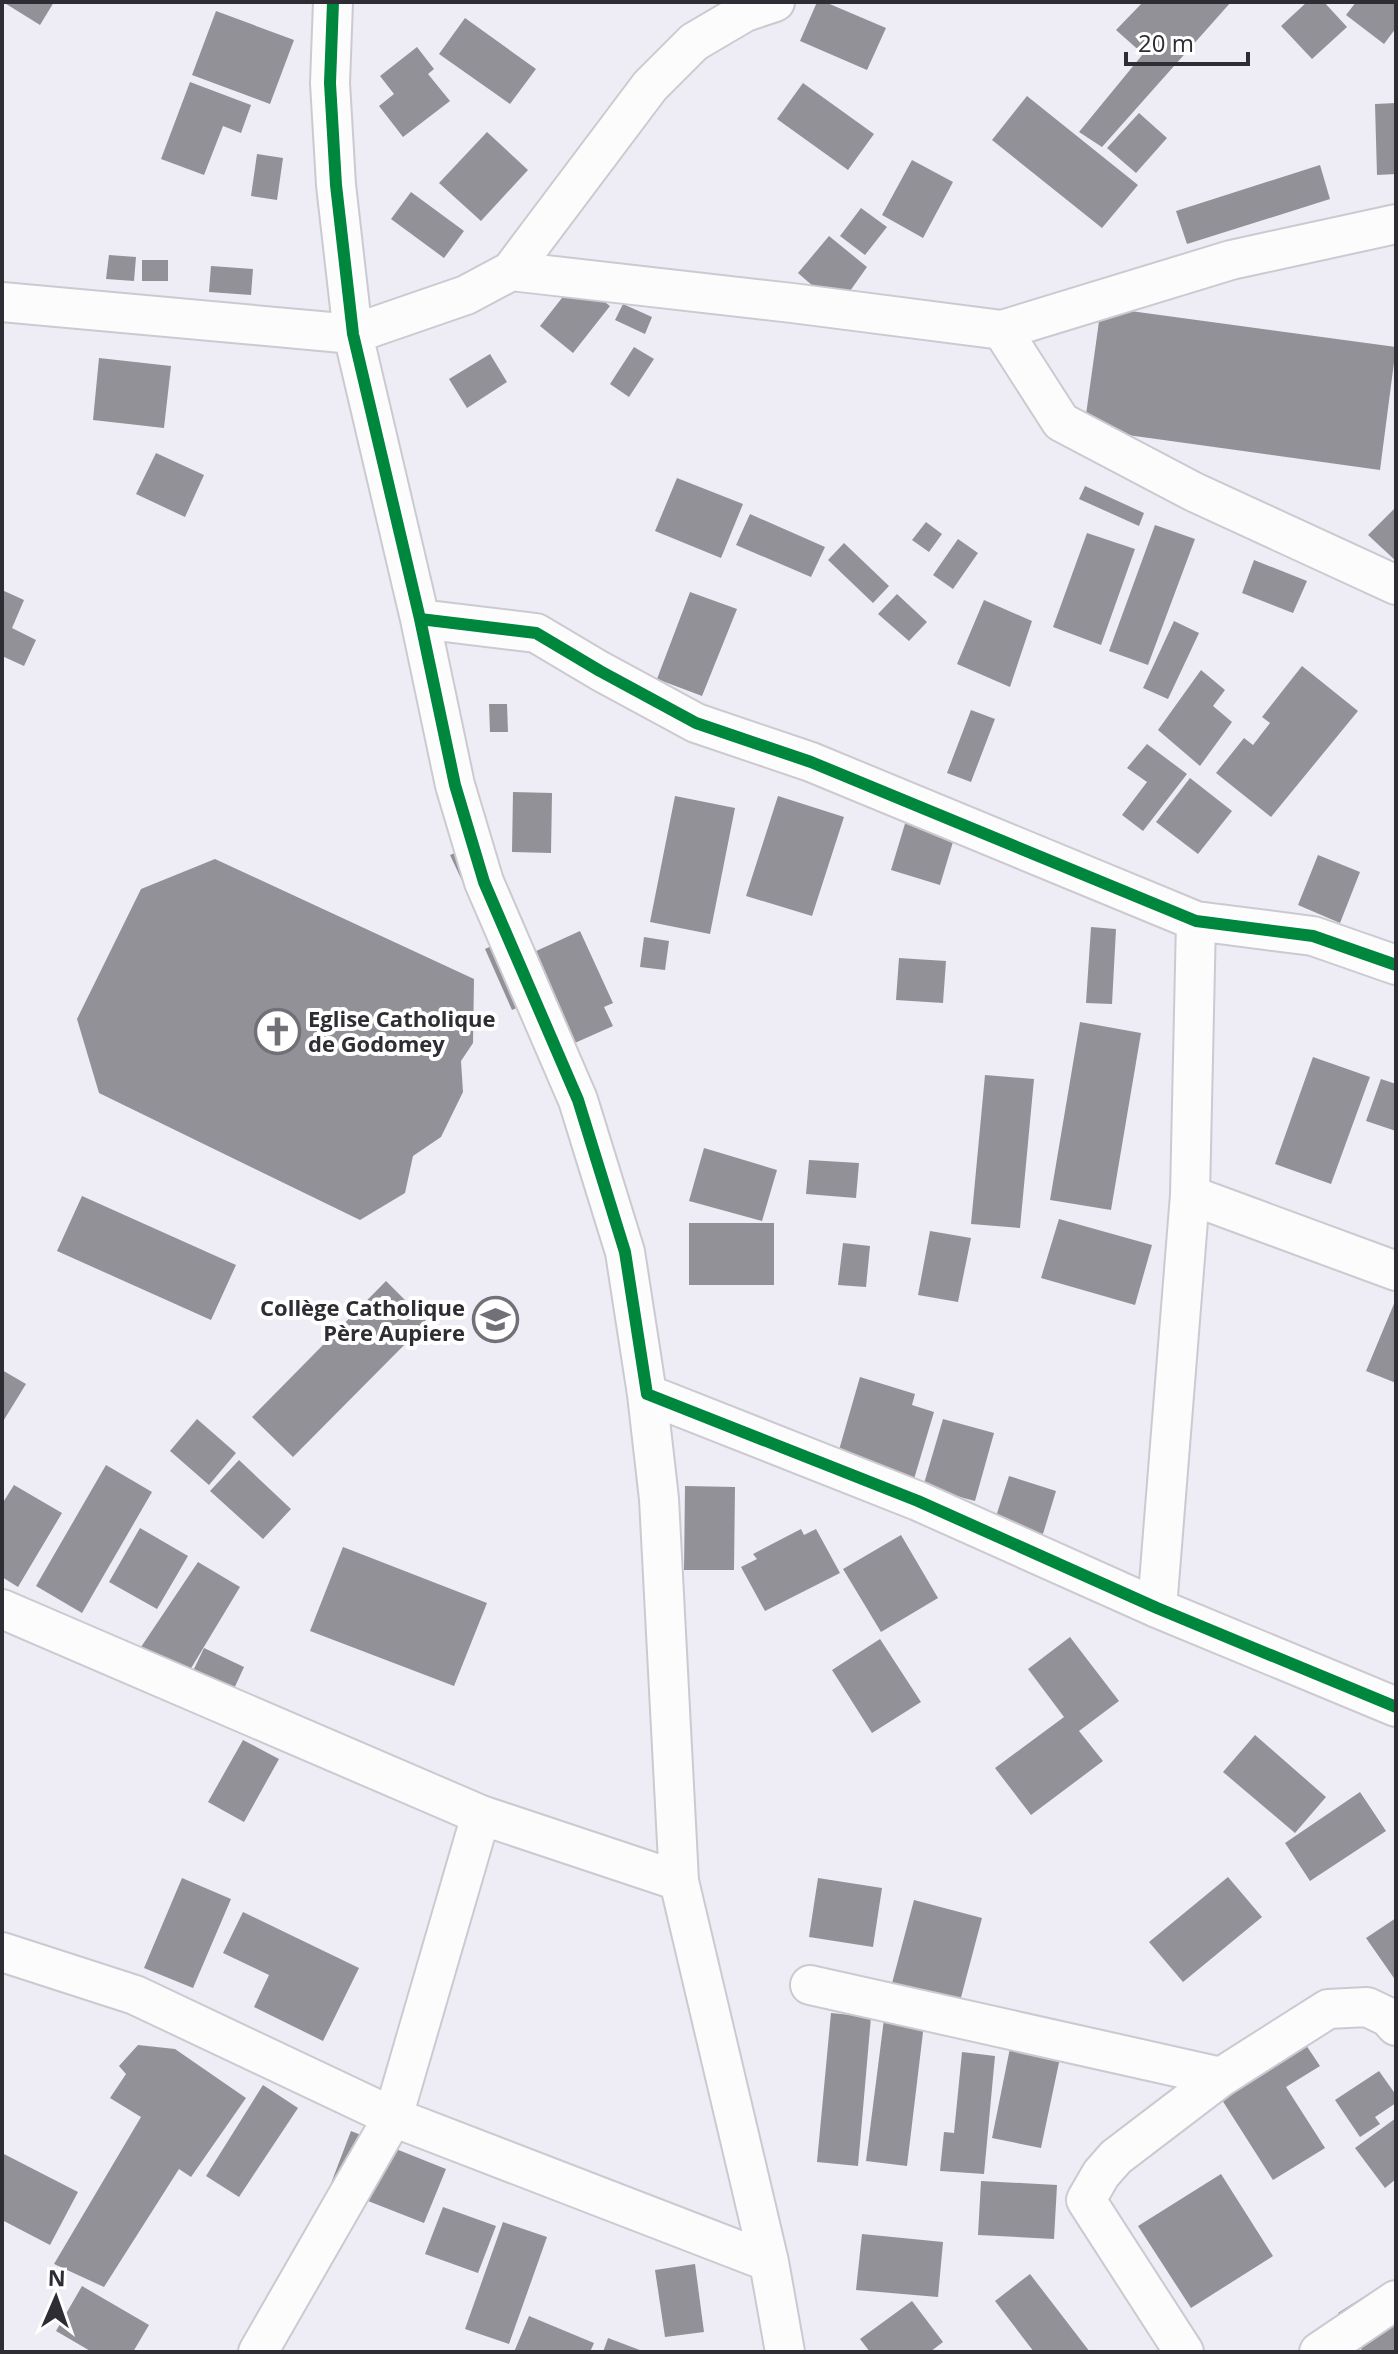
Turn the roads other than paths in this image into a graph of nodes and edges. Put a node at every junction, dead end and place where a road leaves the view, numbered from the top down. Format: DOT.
graph roads {
  1 [pos="333,2"];
  2 [pos="775,2"];
  3 [pos="1396,224"];
  4 [pos="511,271"];
  5 [pos="2,302"];
  6 [pos="1002,330"];
  7 [pos="353,334"];
  8 [pos="1396,585"];
  9 [pos="420,619"];
  10 [pos="1196,921"];
  11 [pos="1396,965"];
  12 [pos="1190,1195"];
  13 [pos="1396,1271"];
  14 [pos="647,1394"];
  15 [pos="1157,1608"];
  16 [pos="2,1609"];
  17 [pos="1396,1707"];
  18 [pos="481,1815"];
  19 [pos="679,1881"];
  20 [pos="2,1952"];
  21 [pos="810,1985"];
  22 [pos="1396,2026"];
  23 [pos="1221,2077"];
  24 [pos="393,2117"];
  25 [pos="769,2262"];
  26 [pos="1396,2300"];
  27 [pos="258,2352"];
  28 [pos="785,2352"];
  29 [pos="1184,2352"];
  30 [pos="1319,2352"];
  1 -- 7 [label="street"];
  2 -- 4 [label="street"];
  3 -- 6 [label="street"];
  4 -- 6 [label="street"];
  4 -- 7 [label="street"];
  5 -- 7 [label="street"];
  6 -- 8 [label="street"];
  7 -- 9 [label="street"];
  9 -- 10 [label="street"];
  9 -- 14 [label="street"];
  10 -- 11 [label="street"];
  10 -- 12 [label="street"];
  12 -- 13 [label="street"];
  12 -- 15 [label="street"];
  14 -- 15 [label="street"];
  14 -- 19 [label="street"];
  15 -- 17 [label="street"];
  16 -- 18 [label="street"];
  18 -- 19 [label="street"];
  18 -- 24 [label="street"];
  19 -- 25 [label="street"];
  20 -- 24 [label="street"];
  21 -- 23 [label="street"];
  22 -- 23 [label="street"];
  23 -- 29 [label="street"];
  24 -- 25 [label="street"];
  24 -- 27 [label="street"];
  25 -- 28 [label="street"];
  26 -- 30 [label="street"];
}
